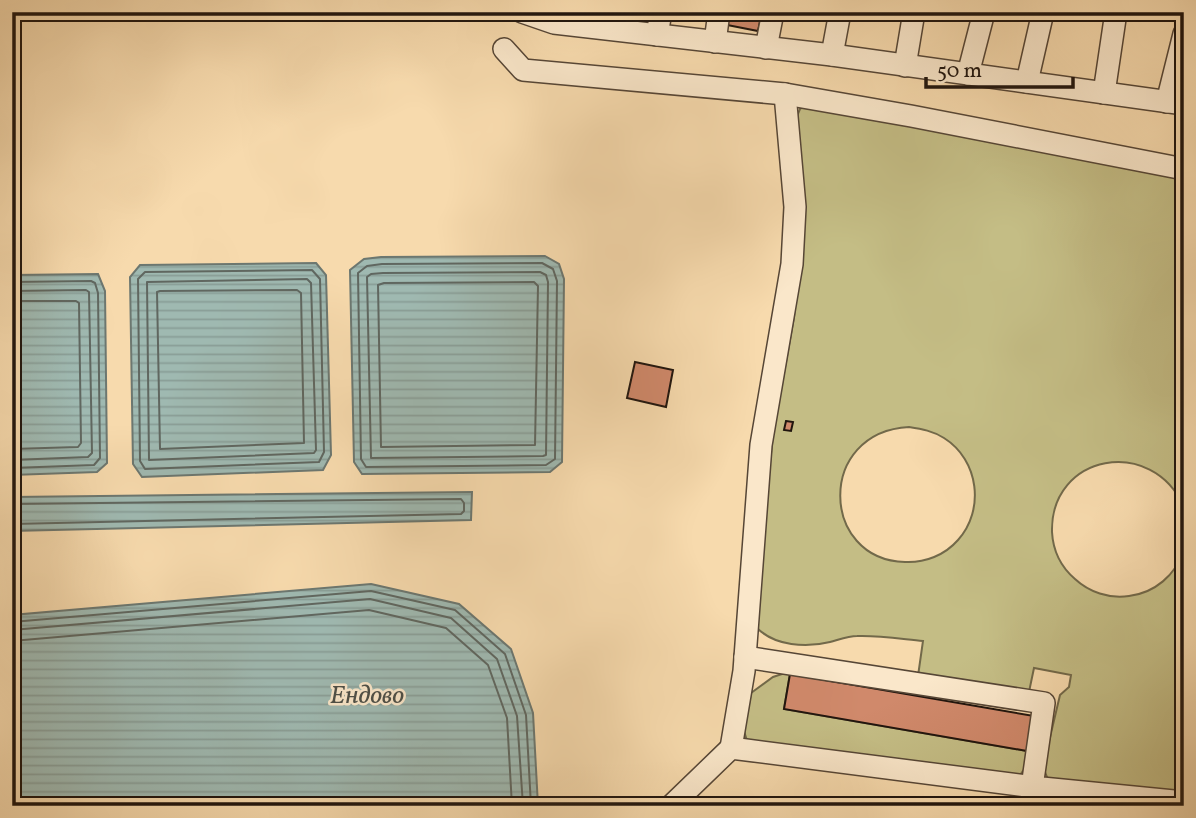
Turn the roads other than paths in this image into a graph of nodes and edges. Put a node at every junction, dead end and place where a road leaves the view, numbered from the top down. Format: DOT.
graph roads {
  1 [pos="522,12"];
  2 [pos="661,12"];
  3 [pos="719,12"];
  4 [pos="773,12"];
  5 [pos="840,12"];
  6 [pos="914,12"];
  7 [pos="984,12"];
  8 [pos="1043,12"];
  9 [pos="1116,12"];
  10 [pos="593,20"];
  11 [pos="1184,34"];
  12 [pos="657,35"];
  13 [pos="715,42"];
  14 [pos="504,48"];
  15 [pos="766,48"];
  16 [pos="832,55"];
  17 [pos="905,66"];
  18 [pos="968,74"];
  19 [pos="1027,82"];
  20 [pos="1104,93"];
  21 [pos="785,94"];
  22 [pos="1175,103"];
  23 [pos="1184,169"];
  24 [pos="744,657"];
  25 [pos="731,748"];
  26 [pos="1032,787"];
  27 [pos="1184,802"];
  28 [pos="671,806"];
  1 -- 10 [label="lane"];
  2 -- 12 [label="lane"];
  3 -- 13 [label="lane"];
  4 -- 15 [label="lane"];
  5 -- 16 [label="lane"];
  6 -- 17 [label="lane"];
  7 -- 18 [label="lane"];
  8 -- 19 [label="lane"];
  9 -- 20 [label="lane"];
  10 -- 12 [label="lane"];
  11 -- 22 [label="lane"];
  12 -- 13 [label="lane"];
  13 -- 15 [label="lane"];
  14 -- 21 [label="lane"];
  15 -- 16 [label="lane"];
  16 -- 17 [label="lane"];
  17 -- 18 [label="lane"];
  18 -- 19 [label="lane"];
  19 -- 20 [label="lane"];
  20 -- 22 [label="lane"];
  21 -- 23 [label="lane"];
  21 -- 24 [label="lane"];
  24 -- 25 [label="lane"];
  24 -- 26 [label="lane"];
  25 -- 26 [label="lane"];
  25 -- 28 [label="lane"];
  26 -- 27 [label="lane"];
}
